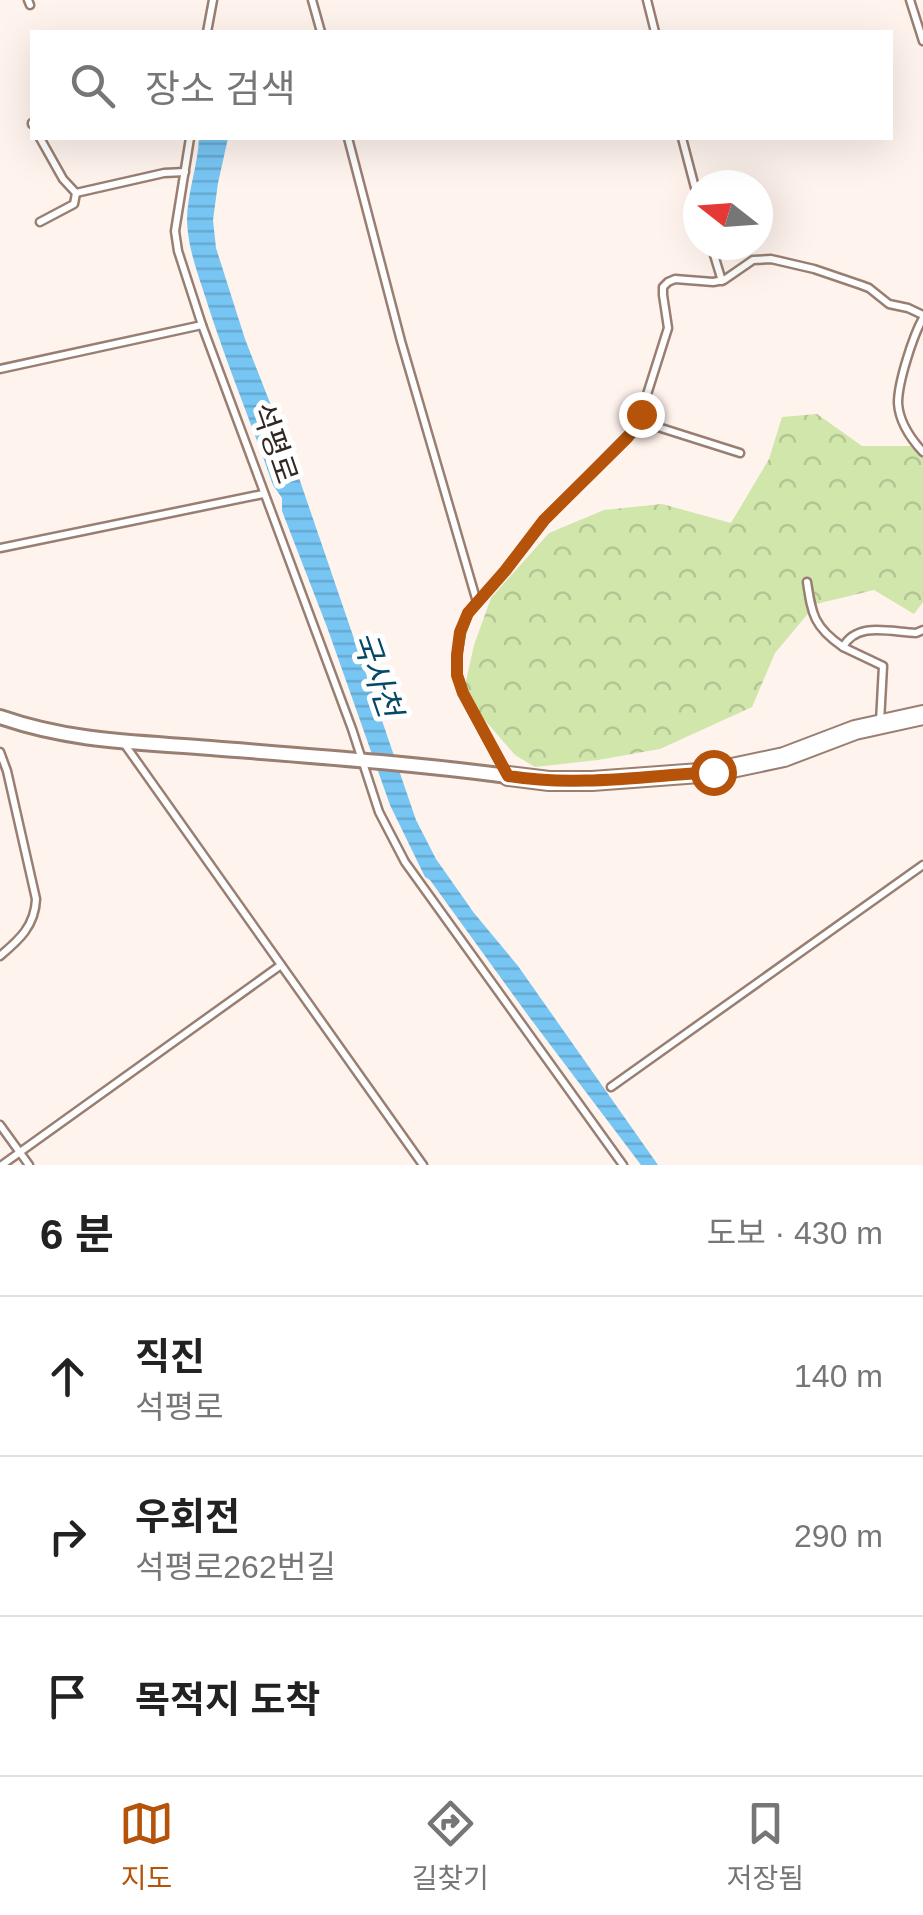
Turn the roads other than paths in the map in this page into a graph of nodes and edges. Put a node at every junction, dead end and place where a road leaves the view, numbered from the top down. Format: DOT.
graph roads {
  1 [pos="213,0"];
  2 [pos="312,0"];
  3 [pos="646,0"];
  4 [pos="910,0"];
  5 [pos="206,30"];
  6 [pos="320,30"];
  7 [pos="654,30"];
  8 [pos="923,41"];
  9 [pos="41,140"];
  10 [pos="190,140"];
  11 [pos="349,140"];
  12 [pos="683,140"];
  13 [pos="691,170"];
  14 [pos="185,172"];
  15 [pos="76,192"];
  16 [pos="40,222"];
  17 [pos="716,260"];
  18 [pos="722,281"];
  19 [pos="923,316"];
  20 [pos="202,325"];
  21 [pos="0,369"];
  22 [pos="639,421"];
  23 [pos="923,452"];
  24 [pos="740,454"];
  25 [pos="263,494"];
  26 [pos="0,548"];
  27 [pos="807,582"];
  28 [pos="477,602"];
  29 [pos="923,630"];
  30 [pos="843,648"];
  31 [pos="923,715"];
  32 [pos="0,717"];
  33 [pos="880,723"];
  34 [pos="124,742"];
  35 [pos="0,752"];
  36 [pos="365,761"];
  37 [pos="508,776"];
  38 [pos="923,866"];
  39 [pos="0,956"];
  40 [pos="281,966"];
  41 [pos="611,1087"];
  42 [pos="0,1125"];
  43 [pos="20,1152"];
  44 [pos="2,1165"];
  45 [pos="29,1165"];
  46 [pos="422,1165"];
  47 [pos="624,1165"];
  1 -- 5 [label="lane"];
  2 -- 6 [label="lane"];
  3 -- 7 [label="lane"];
  4 -- 8 [label="lane"];
  9 -- 15 [label="lane"];
  10 -- 14 [label="lane, 석평로"];
  11 -- 28 [label="lane"];
  12 -- 13 [label="lane"];
  14 -- 15 [label="lane"];
  14 -- 20 [label="lane, 석평로"];
  15 -- 16 [label="lane"];
  17 -- 18 [label="lane"];
  18 -- 19 [label="lane"];
  18 -- 22 [label="lane"];
  19 -- 23 [label="lane"];
  20 -- 21 [label="lane"];
  20 -- 25 [label="lane, 석평로"];
  22 -- 24 [label="lane"];
  22 -- 28 [label="lane"];
  25 -- 26 [label="lane"];
  25 -- 36 [label="lane, 석평로"];
  27 -- 30 [label="lane"];
  28 -- 37 [label="lane"];
  29 -- 30 [label="lane"];
  30 -- 33 [label="lane"];
  31 -- 33 [label="street"];
  32 -- 34 [label="street"];
  33 -- 37 [label="street"];
  34 -- 36 [label="street"];
  34 -- 40 [label="lane"];
  35 -- 39 [label="lane"];
  36 -- 37 [label="street"];
  36 -- 47 [label="lane, 석평로"];
  38 -- 41 [label="lane"];
  40 -- 43 [label="lane"];
  40 -- 46 [label="lane"];
  42 -- 43 [label="lane"];
  43 -- 44 [label="lane"];
  43 -- 45 [label="lane"];
}
